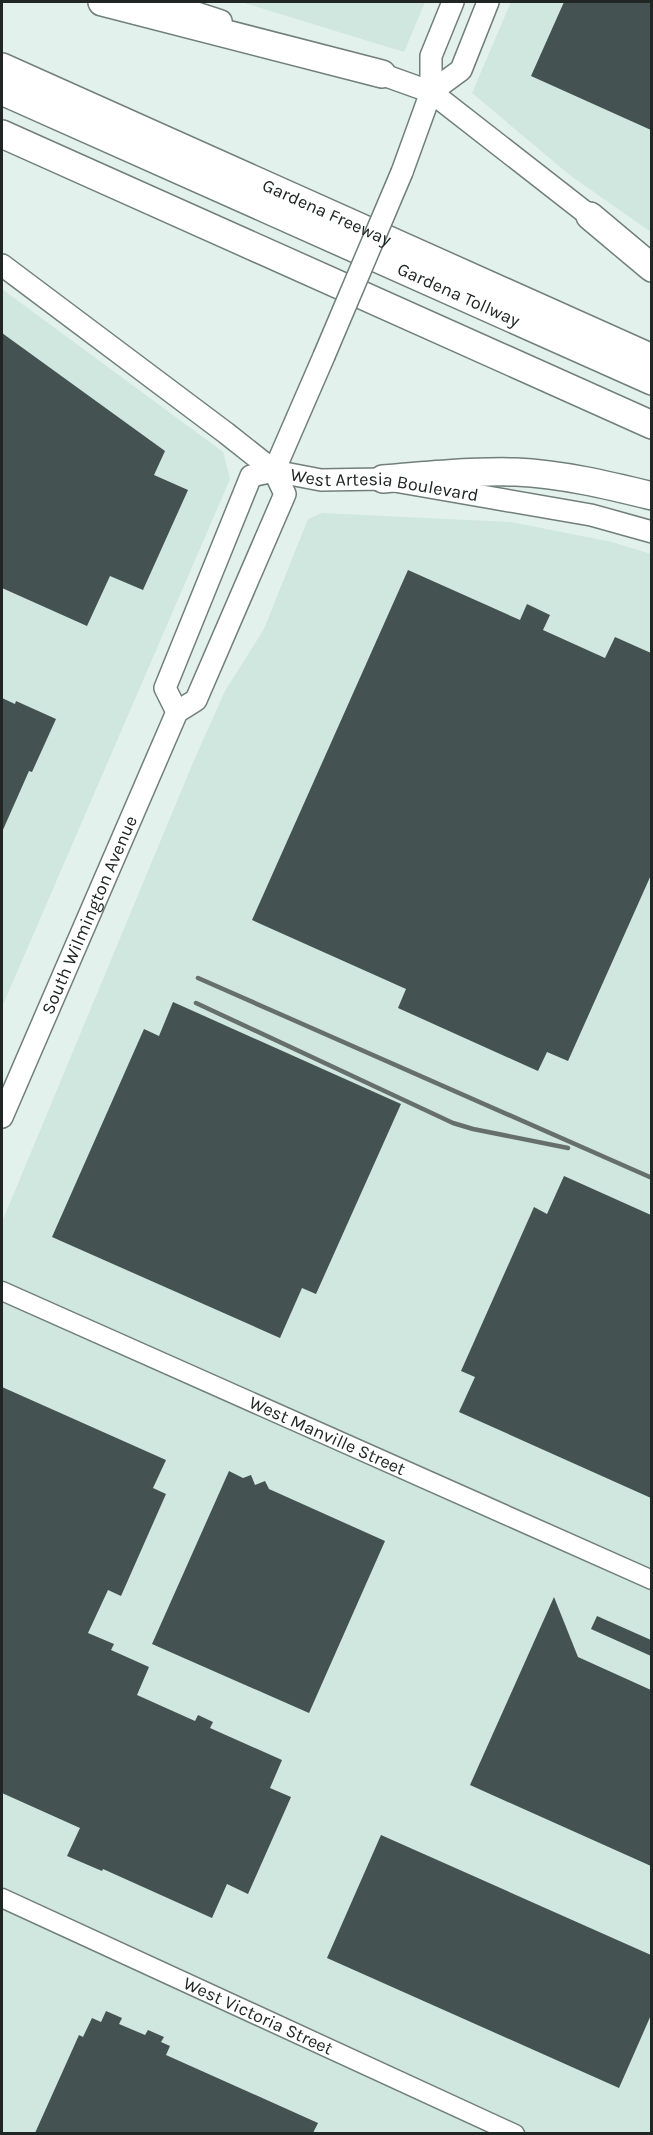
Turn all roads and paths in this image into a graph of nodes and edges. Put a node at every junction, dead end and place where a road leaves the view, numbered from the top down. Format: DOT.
graph roads {
  1 [pos="102,2"];
  2 [pos="163,2"];
  3 [pos="453,2"];
  4 [pos="488,2"];
  5 [pos="2,67"];
  6 [pos="382,74"];
  7 [pos="2,91"];
  8 [pos="431,92"];
  9 [pos="2,108"];
  10 [pos="2,134"];
  11 [pos="590,216"];
  12 [pos="651,253"];
  13 [pos="2,265"];
  14 [pos="651,268"];
  15 [pos="651,358"];
  16 [pos="651,381"];
  17 [pos="651,397"];
  18 [pos="651,425"];
  19 [pos="274,471"];
  20 [pos="382,479"];
  21 [pos="651,496"];
  22 [pos="651,532"];
  23 [pos="177,712"];
  24 [pos="2,1117"];
  25 [pos="2,1291"];
  26 [pos="651,1580"];
  27 [pos="2,1898"];
  28 [pos="515,2133"];
  1 -- 6 [label="highway"];
  2 -- 6 [label="main road"];
  3 -- 8 [label="main road"];
  4 -- 8 [label="main road"];
  5 -- 15 [label="highway, Gardena Freeway"];
  6 -- 8 [label="main road"];
  7 -- 16 [label="highway, Gardena Tollway"];
  8 -- 11 [label="main road"];
  8 -- 19 [label="main road, bridge"];
  9 -- 17 [label="highway, Gardena Tollway"];
  10 -- 18 [label="highway"];
  11 -- 12 [label="main road"];
  11 -- 14 [label="highway"];
  13 -- 19 [label="main road, West Artesia Boulevard"];
  19 -- 20 [label="main road, West Artesia Boulevard"];
  19 -- 23 [label="main road, South Wilmington Avenue"];
  19 -- 23 [label="main road"];
  20 -- 21 [label="highway"];
  20 -- 22 [label="main road, West Artesia Boulevard"];
  23 -- 24 [label="main road, South Wilmington Avenue"];
  25 -- 26 [label="street, West Manville Street"];
  27 -- 28 [label="street, West Victoria Street"];
}
